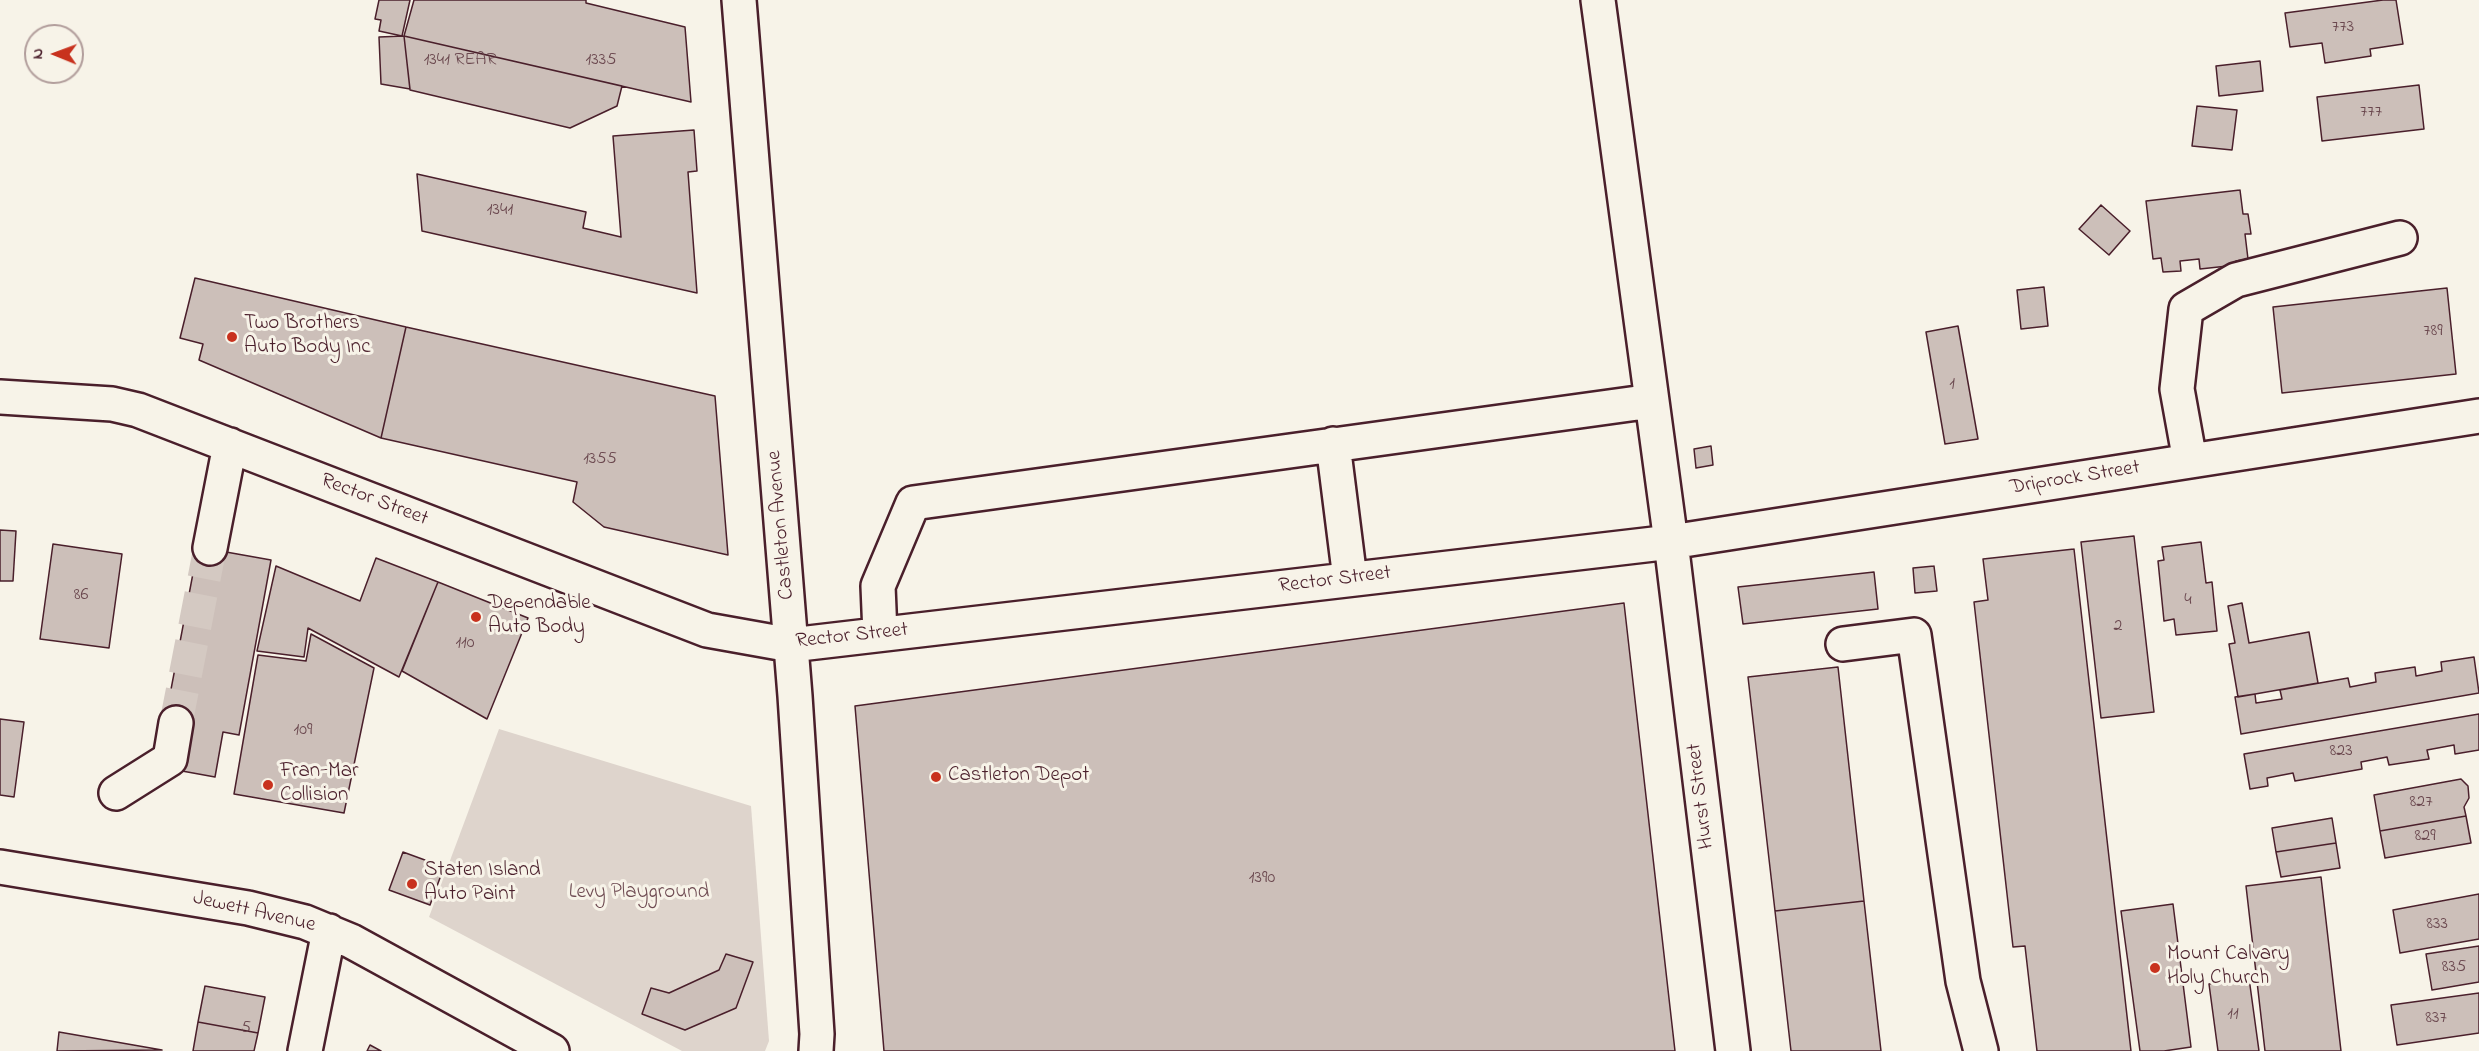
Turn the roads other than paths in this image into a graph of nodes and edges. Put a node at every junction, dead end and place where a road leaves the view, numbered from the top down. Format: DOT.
graph roads {
  1 [pos="740,0"];
  2 [pos="1598,0"];
  3 [pos="2400,238"];
  4 [pos="0,397"];
  5 [pos="1652,401"];
  6 [pos="2479,416"];
  7 [pos="1333,444"];
  8 [pos="230,445"];
  9 [pos="2190,461"];
  10 [pos="1671,542"];
  11 [pos="210,548"];
  12 [pos="1350,579"];
  13 [pos="880,634"];
  14 [pos="1843,644"];
  15 [pos="791,645"];
  16 [pos="176,723"];
  17 [pos="116,793"];
  18 [pos="0,867"];
  19 [pos="329,931"];
  20 [pos="304,1051"];
  21 [pos="552,1051"];
  22 [pos="816,1051"];
  23 [pos="1733,1051"];
  24 [pos="1981,1051"];
  1 -- 15 [label="street, Castleton Avenue"];
  2 -- 5 [label="street, Hurst Street"];
  3 -- 9 [label="street"];
  4 -- 8 [label="street, Rector Street"];
  5 -- 7 [label="street"];
  5 -- 10 [label="street, Hurst Street"];
  6 -- 9 [label="street, Driprock Street"];
  7 -- 12 [label="street"];
  7 -- 13 [label="street"];
  8 -- 11 [label="street"];
  8 -- 15 [label="street, Rector Street"];
  9 -- 10 [label="street, Driprock Street"];
  10 -- 12 [label="street, Rector Street"];
  10 -- 23 [label="street, Hurst Street"];
  12 -- 13 [label="street, Rector Street"];
  13 -- 15 [label="street, Rector Street"];
  14 -- 24 [label="street"];
  15 -- 22 [label="street, Castleton Avenue"];
  16 -- 17 [label="street"];
  18 -- 19 [label="street, Jewett Avenue"];
  19 -- 20 [label="street"];
  19 -- 21 [label="street, Jewett Avenue"];
}
